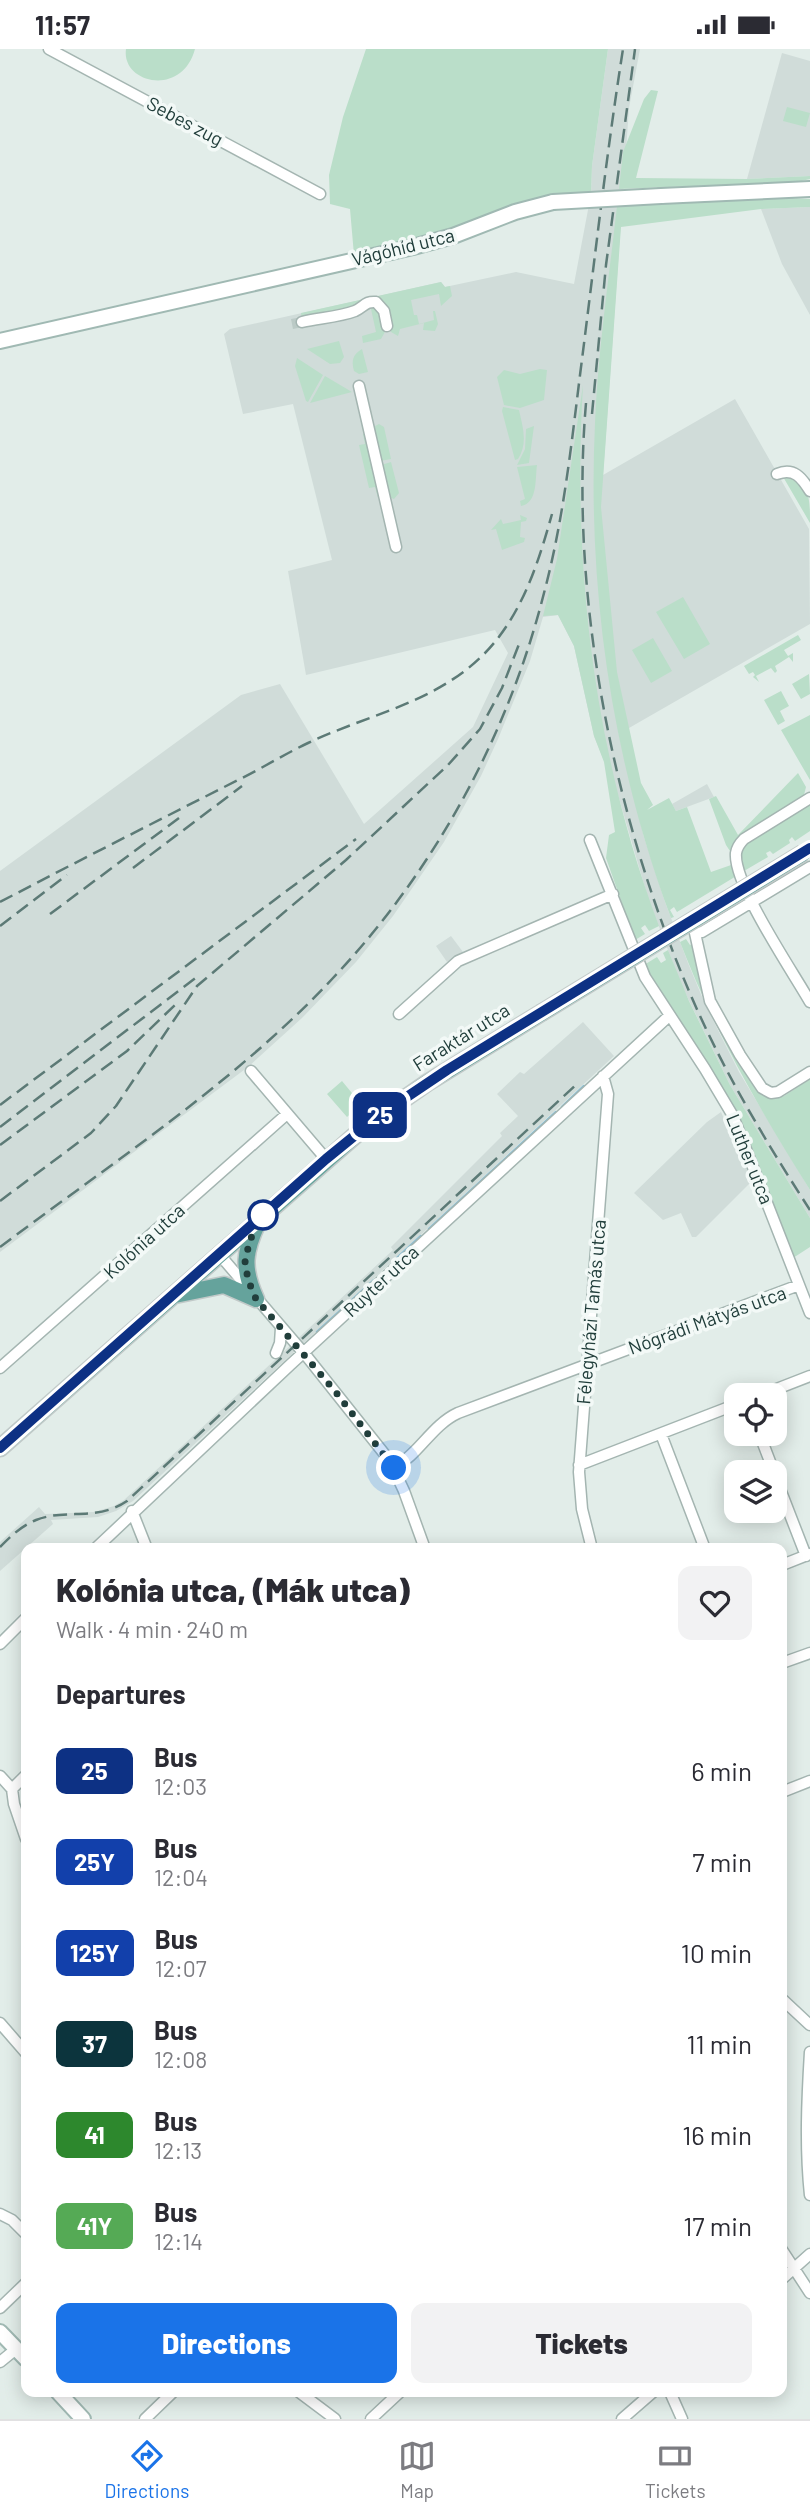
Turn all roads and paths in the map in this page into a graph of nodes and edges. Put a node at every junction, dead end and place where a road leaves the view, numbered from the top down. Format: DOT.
graph roads {
  1 [pos="49,49"];
  2 [pos="810,189"];
  3 [pos="320,194"];
  4 [pos="302,322"];
  5 [pos="387,326"];
  6 [pos="0,341"];
  7 [pos="359,386"];
  8 [pos="777,474"];
  9 [pos="810,491"];
  10 [pos="396,547"];
  11 [pos="810,798"];
  12 [pos="590,840"];
  13 [pos="810,848"];
  14 [pos="810,867"];
  15 [pos="612,894"];
  16 [pos="751,902"];
  17 [pos="810,1002"];
  18 [pos="399,1014"];
  19 [pos="669,1016"];
  20 [pos="251,1071"];
  21 [pos="810,1072"];
  22 [pos="603,1076"];
  23 [pos="287,1114"];
  24 [pos="326,1159"];
  25 [pos="260,1217"];
  26 [pos="219,1254"];
  27 [pos="799,1285"];
  28 [pos="172,1296"];
  29 [pos="256,1299"];
  30 [pos="810,1313"];
  31 [pos="281,1328"];
  32 [pos="276,1353"];
  33 [pos="303,1353"];
  34 [pos="586,1365"];
  35 [pos="0,1368"];
  36 [pos="810,1376"];
  37 [pos="787,1385"];
  38 [pos="724,1409"];
  39 [pos="661,1434"];
  40 [pos="0,1448"];
  41 [pos="579,1465"];
  42 [pos="394,1468"];
  43 [pos="787,1505"];
  44 [pos="132,1511"];
  45 [pos="101,1543"];
  46 [pos="145,1543"];
  47 [pos="423,1543"];
  48 [pos="590,1543"];
  49 [pos="703,1543"];
  50 [pos="808,1555"];
  51 [pos="787,1563"];
  52 [pos="21,1623"];
  53 [pos="0,1644"];
  54 [pos="810,1653"];
  55 [pos="787,1662"];
  56 [pos="0,1776"];
  57 [pos="21,1780"];
  58 [pos="810,1781"];
  59 [pos="12,1789"];
  60 [pos="787,1790"];
  61 [pos="21,1824"];
  62 [pos="787,2004"];
  63 [pos="0,2023"];
  64 [pos="810,2025"];
  65 [pos="21,2047"];
  66 [pos="810,2052"];
  67 [pos="810,2195"];
  68 [pos="0,2214"];
  69 [pos="21,2229"];
  70 [pos="810,2254"];
  71 [pos="787,2258"];
  72 [pos="794,2268"];
  73 [pos="787,2274"];
  74 [pos="21,2288"];
  75 [pos="810,2294"];
  76 [pos="0,2308"];
  77 [pos="0,2332"];
  78 [pos="21,2354"];
  79 [pos="0,2363"];
  80 [pos="63,2397"];
  81 [pos="168,2397"];
  82 [pos="306,2397"];
  83 [pos="395,2397"];
  84 [pos="647,2397"];
  85 [pos="672,2397"];
  86 [pos="83,2419"];
  87 [pos="145,2419"];
  88 [pos="335,2419"];
  89 [pos="371,2419"];
  90 [pos="622,2419"];
  91 [pos="682,2419"];
  1 -- 3 [label="street, Sebes zug"];
  2 -- 6 [label="main road, Vágóhíd utca, bridge"];
  4 -- 5 [label="street"];
  7 -- 10 [label="street"];
  8 -- 9 [label="street"];
  11 -- 16 [label="street"];
  12 -- 15 [label="street"];
  13 -- 24 [label="main road, Faraktár utca, bridge"];
  14 -- 16 [label="street"];
  15 -- 18 [label="street"];
  15 -- 19 [label="street, Luther utca"];
  16 -- 17 [label="street"];
  16 -- 21 [label="street"];
  19 -- 22 [label="street, Ruyter utca"];
  19 -- 27 [label="street, Luther utca"];
  20 -- 23 [label="street"];
  22 -- 33 [label="street, Ruyter utca"];
  22 -- 34 [label="street, Félegyházi Tamás utca"];
  23 -- 24 [label="street"];
  23 -- 35 [label="street, Kolónia utca"];
  24 -- 25 [label="main road, Faraktár utca"];
  25 -- 26 [label="main road, Faraktár utca"];
  25 -- 29 [label="main road"];
  26 -- 28 [label="main road, Faraktár utca"];
  26 -- 29 [label="street"];
  27 -- 30 [label="street, Luther utca"];
  27 -- 34 [label="street, Nógrádi Mátyás utca"];
  28 -- 29 [label="main road"];
  28 -- 40 [label="main road, Faraktár utca"];
  29 -- 31 [label="street"];
  31 -- 32 [label="street"];
  31 -- 33 [label="street"];
  33 -- 42 [label="street"];
  33 -- 44 [label="street, Ruyter utca"];
  34 -- 41 [label="street, Félegyházi Tamás utca"];
  34 -- 42 [label="street, Nógrádi Mátyás utca"];
  36 -- 37 [label="street"];
  38 -- 39 [label="street"];
  39 -- 41 [label="street"];
  39 -- 49 [label="street"];
  41 -- 48 [label="street, Félegyházi Tamás utca"];
  42 -- 47 [label="street"];
  43 -- 50 [label="street"];
  44 -- 45 [label="street, Ruyter utca"];
  44 -- 46 [label="street"];
  50 -- 51 [label="street"];
  52 -- 53 [label="street"];
  54 -- 55 [label="street"];
  56 -- 59 [label="street"];
  57 -- 59 [label="street"];
  58 -- 60 [label="street"];
  59 -- 61 [label="street"];
  62 -- 64 [label="street"];
  63 -- 65 [label="street"];
  66 -- 67 [label="street"];
  68 -- 69 [label="street"];
  70 -- 72 [label="street"];
  71 -- 72 [label="street"];
  72 -- 73 [label="street"];
  72 -- 75 [label="street"];
  74 -- 76 [label="street"];
  77 -- 78 [label="main road"];
  78 -- 79 [label="street"];
  80 -- 86 [label="main road"];
  81 -- 87 [label="street"];
  82 -- 88 [label="street"];
  83 -- 89 [label="street"];
  84 -- 90 [label="street"];
  85 -- 91 [label="street"];
}
